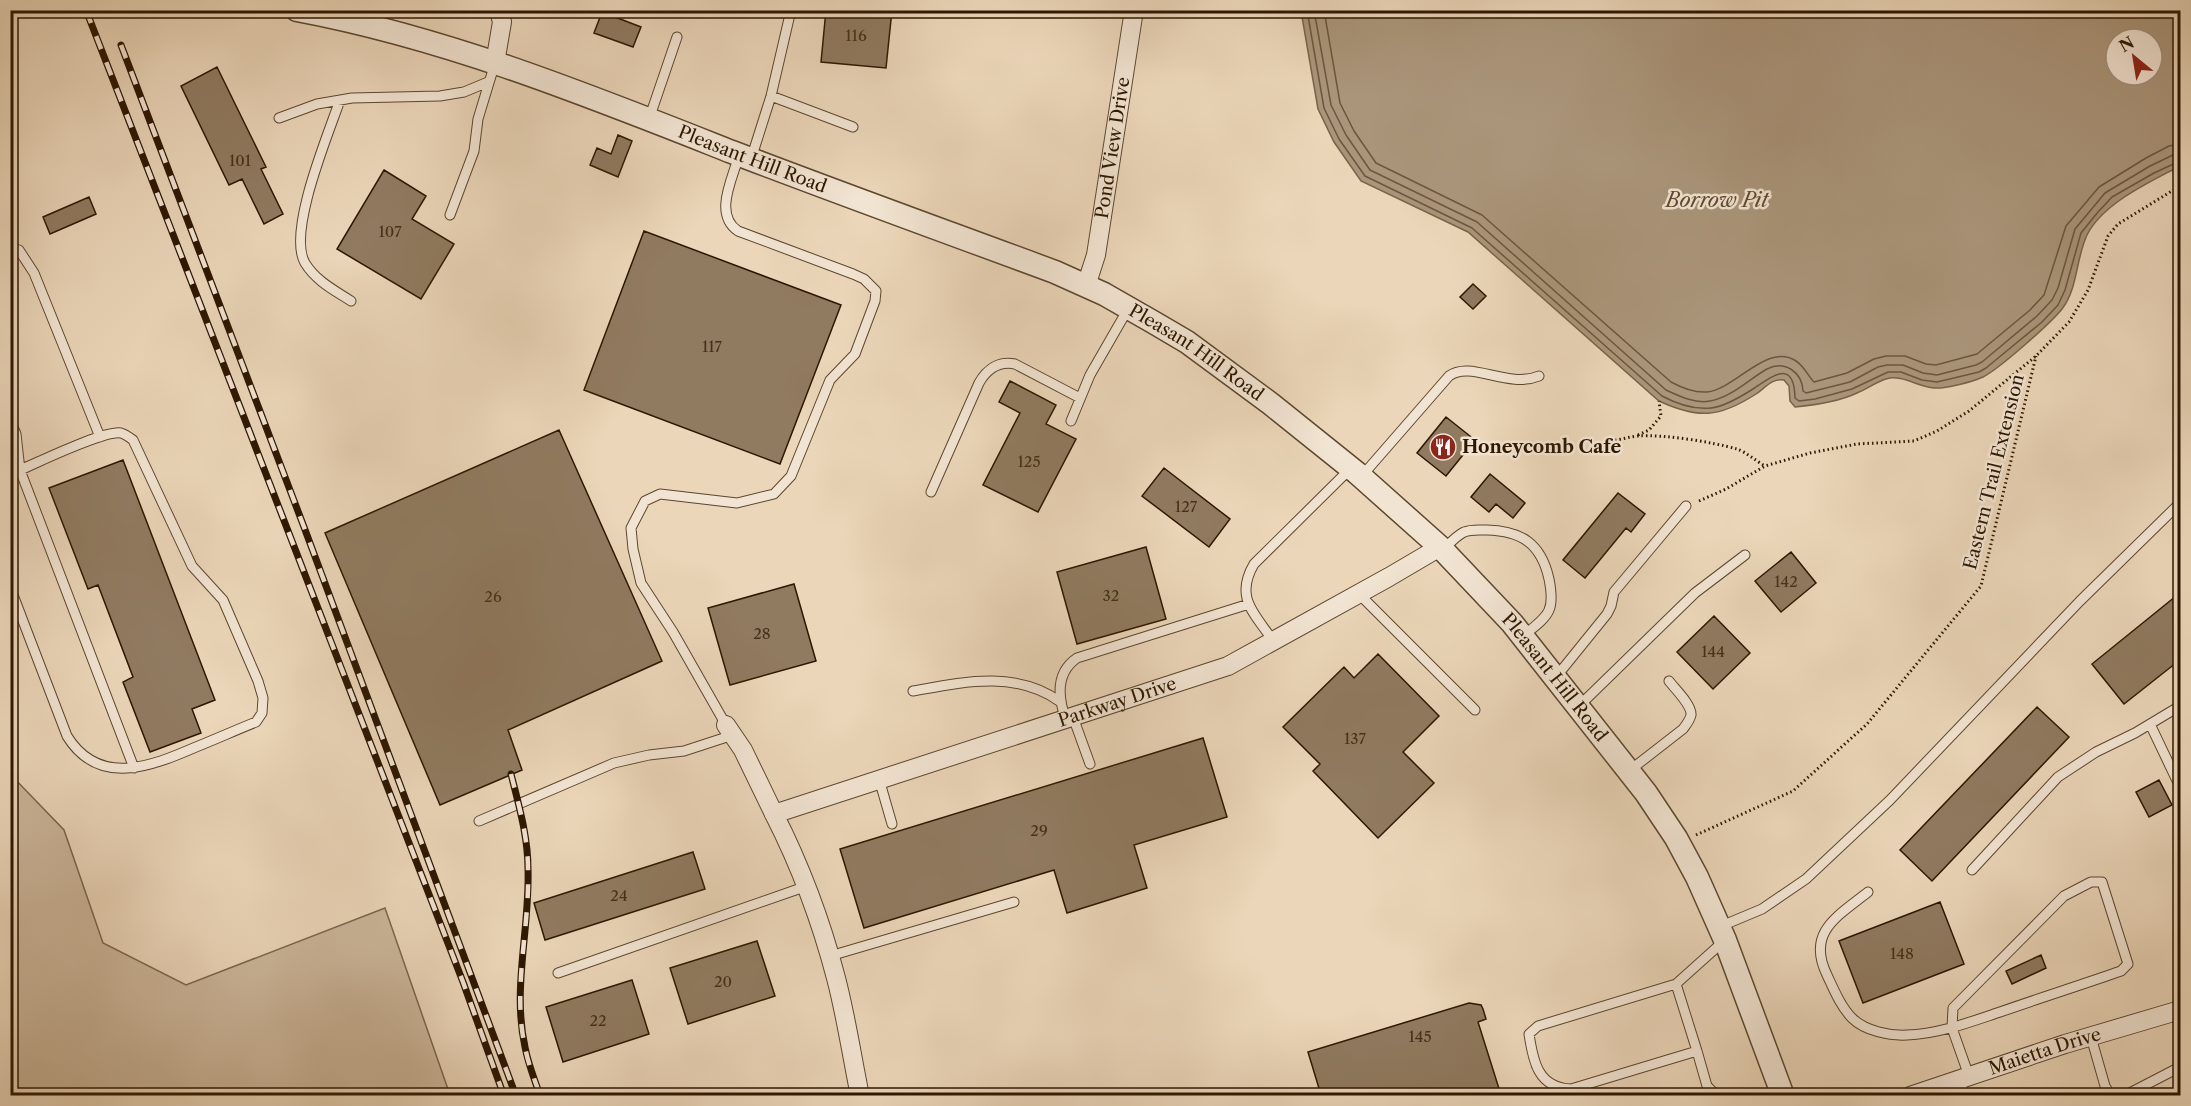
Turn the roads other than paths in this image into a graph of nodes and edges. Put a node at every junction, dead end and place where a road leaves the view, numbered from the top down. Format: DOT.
graph roads {
  1 [pos="297,10"];
  2 [pos="499,10"];
  3 [pos="791,10"];
  4 [pos="1134,10"];
  5 [pos="677,37"];
  6 [pos="492,72"];
  7 [pos="771,96"];
  8 [pos="340,100"];
  9 [pos="279,117"];
  10 [pos="649,119"];
  11 [pos="853,127"];
  12 [pos="745,157"];
  13 [pos="450,215"];
  14 [pos="10,248"];
  15 [pos="1086,286"];
  16 [pos="351,301"];
  17 [pos="1129,307"];
  18 [pos="1539,376"];
  19 [pos="1080,398"];
  20 [pos="10,420"];
  21 [pos="1071,421"];
  22 [pos="100,436"];
  23 [pos="20,470"];
  24 [pos="1356,473"];
  25 [pos="931,492"];
  26 [pos="2181,502"];
  27 [pos="1686,506"];
  28 [pos="1442,548"];
  29 [pos="1745,555"];
  30 [pos="10,587"];
  31 [pos="1359,594"];
  32 [pos="1249,604"];
  33 [pos="1523,636"];
  34 [pos="1274,642"];
  35 [pos="1556,677"];
  36 [pos="1669,681"];
  37 [pos="913,691"];
  38 [pos="1059,702"];
  39 [pos="1579,706"];
  40 [pos="2181,706"];
  41 [pos="1475,710"];
  42 [pos="1070,718"];
  43 [pos="2150,724"];
  44 [pos="729,730"];
  45 [pos="1090,764"];
  46 [pos="134,768"];
  47 [pos="1629,771"];
  48 [pos="879,779"];
  49 [pos="2181,787"];
  50 [pos="774,814"];
  51 [pos="479,822"];
  52 [pos="892,824"];
  53 [pos="1971,870"];
  54 [pos="807,886"];
  55 [pos="1868,892"];
  56 [pos="1014,902"];
  57 [pos="1722,934"];
  58 [pos="830,956"];
  59 [pos="558,973"];
  60 [pos="1676,984"];
  61 [pos="2181,1010"];
  62 [pos="1952,1028"];
  63 [pos="2091,1037"];
  64 [pos="1696,1051"];
  65 [pos="2181,1067"];
  66 [pos="1964,1084"];
  67 [pos="860,1095"];
  68 [pos="1717,1095"];
  69 [pos="1783,1095"];
  70 [pos="1910,1095"];
  71 [pos="2111,1095"];
  72 [pos="2124,1095"];
  1 -- 6 [label="street, Pleasant Hill Road"];
  2 -- 6 [label="street"];
  3 -- 7 [label="lane"];
  4 -- 15 [label="street, Pond View Drive"];
  5 -- 10 [label="lane"];
  6 -- 8 [label="lane"];
  6 -- 10 [label="street, Pleasant Hill Road"];
  6 -- 13 [label="lane"];
  7 -- 11 [label="lane"];
  7 -- 12 [label="lane"];
  8 -- 9 [label="lane"];
  8 -- 16 [label="lane"];
  10 -- 12 [label="street, Pleasant Hill Road"];
  12 -- 15 [label="street, Pleasant Hill Road"];
  12 -- 44 [label="lane"];
  14 -- 22 [label="lane"];
  15 -- 17 [label="street, Pleasant Hill Road"];
  17 -- 19 [label="lane"];
  17 -- 24 [label="street, Pleasant Hill Road"];
  18 -- 24 [label="lane"];
  19 -- 21 [label="lane"];
  19 -- 25 [label="lane"];
  20 -- 23 [label="lane"];
  22 -- 23 [label="lane"];
  22 -- 46 [label="lane"];
  23 -- 46 [label="lane"];
  24 -- 28 [label="street, Pleasant Hill Road"];
  24 -- 32 [label="lane"];
  26 -- 57 [label="lane"];
  27 -- 35 [label="lane"];
  28 -- 31 [label="street, Parkway Drive"];
  28 -- 33 [label="street, Pleasant Hill Road"];
  28 -- 33 [label="lane"];
  29 -- 39 [label="lane"];
  30 -- 46 [label="lane"];
  31 -- 34 [label="street, Parkway Drive"];
  31 -- 41 [label="lane"];
  32 -- 34 [label="lane"];
  32 -- 38 [label="lane"];
  33 -- 35 [label="street, Pleasant Hill Road"];
  34 -- 42 [label="street, Parkway Drive"];
  35 -- 39 [label="street, Pleasant Hill Road"];
  36 -- 47 [label="lane"];
  37 -- 38 [label="lane"];
  38 -- 42 [label="lane"];
  39 -- 47 [label="street, Pleasant Hill Road"];
  40 -- 43 [label="lane"];
  42 -- 45 [label="lane"];
  42 -- 48 [label="street, Parkway Drive"];
  43 -- 49 [label="lane"];
  43 -- 53 [label="lane"];
  44 -- 50 [label="street"];
  44 -- 51 [label="lane"];
  47 -- 57 [label="street, Pleasant Hill Road"];
  48 -- 50 [label="street, Parkway Drive"];
  48 -- 52 [label="lane"];
  50 -- 54 [label="street"];
  54 -- 58 [label="street"];
  54 -- 59 [label="lane"];
  55 -- 62 [label="lane"];
  56 -- 58 [label="lane"];
  57 -- 60 [label="lane"];
  57 -- 69 [label="street, Pleasant Hill Road"];
  58 -- 67 [label="street"];
  60 -- 64 [label="lane"];
  60 -- 64 [label="lane"];
  61 -- 63 [label="street, Maietta Drive"];
  62 -- 62 [label="lane"];
  62 -- 66 [label="lane"];
  63 -- 66 [label="street, Maietta Drive"];
  63 -- 71 [label="lane"];
  64 -- 68 [label="lane"];
  65 -- 72 [label="lane"];
  66 -- 70 [label="street, Maietta Drive"];
}
